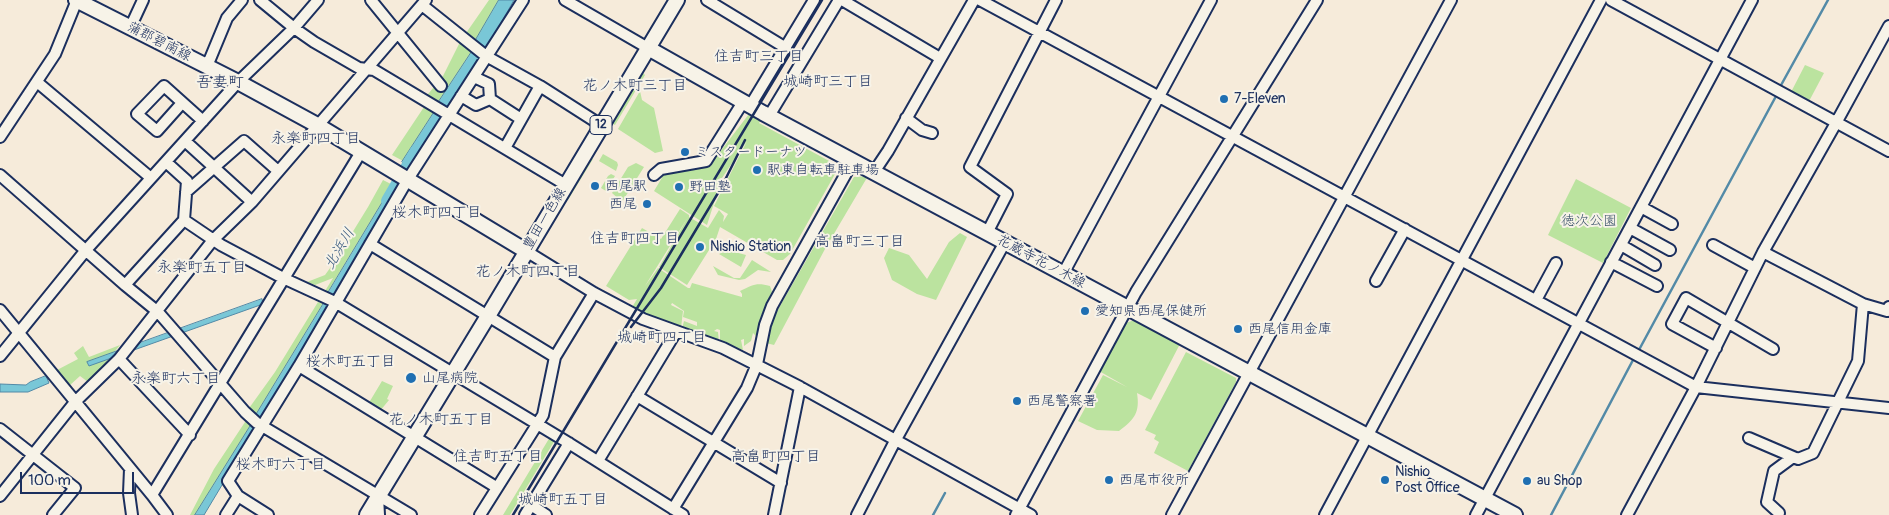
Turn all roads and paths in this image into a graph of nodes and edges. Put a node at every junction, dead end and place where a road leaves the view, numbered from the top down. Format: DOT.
graph roads {
  1 [pos="77,0"];
  2 [pos="143,0"];
  3 [pos="242,0"];
  4 [pos="260,0"];
  5 [pos="318,0"];
  6 [pos="371,0"];
  7 [pos="523,0"];
  8 [pos="564,0"];
  9 [pos="677,0"];
  10 [pos="707,0"];
  11 [pos="814,0"];
  12 [pos="841,0"];
  13 [pos="974,0"];
  14 [pos="980,0"];
  15 [pos="1056,0"];
  16 [pos="1211,0"];
  17 [pos="1317,0"];
  18 [pos="1451,0"];
  19 [pos="1601,0"];
  20 [pos="1611,0"];
  21 [pos="1752,0"];
  22 [pos="424,2"];
  23 [pos="1889,26"];
  24 [pos="130,28"];
  25 [pos="294,28"];
  26 [pos="1039,31"];
  27 [pos="397,32"];
  28 [pos="648,48"];
  29 [pos="786,48"];
  30 [pos="486,56"];
  31 [pos="940,58"];
  32 [pos="1721,59"];
  33 [pos="206,66"];
  34 [pos="365,70"];
  35 [pos="474,76"];
  36 [pos="37,82"];
  37 [pos="238,82"];
  38 [pos="441,86"];
  39 [pos="540,86"];
  40 [pos="461,96"];
  41 [pos="1159,97"];
  42 [pos="490,99"];
  43 [pos="182,103"];
  44 [pos="747,104"];
  45 [pos="450,115"];
  46 [pos="769,116"];
  47 [pos="906,118"];
  48 [pos="521,119"];
  49 [pos="203,121"];
  50 [pos="1836,123"];
  51 [pos="317,125"];
  52 [pos="601,125"];
  53 [pos="932,133"];
  54 [pos="0,137"];
  55 [pos="1233,137"];
  56 [pos="185,141"];
  57 [pos="505,148"];
  58 [pos="1889,151"];
  59 [pos="361,152"];
  60 [pos="853,161"];
  61 [pos="166,162"];
  62 [pos="214,168"];
  63 [pos="278,171"];
  64 [pos="874,172"];
  65 [pos="0,175"];
  66 [pos="654,175"];
  67 [pos="402,176"];
  68 [pos="151,178"];
  69 [pos="566,185"];
  70 [pos="186,192"];
  71 [pos="1344,196"];
  72 [pos="252,202"];
  73 [pos="1641,207"];
  74 [pos="184,220"];
  75 [pos="1672,224"];
  76 [pos="1630,228"];
  77 [pos="1405,230"];
  78 [pos="987,233"];
  79 [pos="213,240"];
  80 [pos="1005,242"];
  81 [pos="370,244"];
  82 [pos="1620,245"];
  83 [pos="1713,246"];
  84 [pos="86,250"];
  85 [pos="1670,250"];
  86 [pos="526,251"];
  87 [pos="1763,252"];
  88 [pos="1463,260"];
  89 [pos="1611,262"];
  90 [pos="1556,263"];
  91 [pos="1655,265"];
  92 [pos="1755,268"];
  93 [pos="1063,274"];
  94 [pos="283,278"];
  95 [pos="1376,281"];
  96 [pos="125,285"];
  97 [pos="1657,286"];
  98 [pos="594,293"];
  99 [pos="331,300"];
  100 [pos="1536,300"];
  101 [pos="1863,304"];
  102 [pos="1127,308"];
  103 [pos="1889,308"];
  104 [pos="0,310"];
  105 [pos="158,312"];
  106 [pos="488,316"];
  107 [pos="1729,321"];
  108 [pos="1579,322"];
  109 [pos="676,332"];
  110 [pos="20,333"];
  111 [pos="1716,348"];
  112 [pos="1773,349"];
  113 [pos="0,356"];
  114 [pos="555,357"];
  115 [pos="119,358"];
  116 [pos="757,364"];
  117 [pos="299,366"];
  118 [pos="453,372"];
  119 [pos="1250,373"];
  120 [pos="220,382"];
  121 [pos="800,387"];
  122 [pos="1696,387"];
  123 [pos="637,396"];
  124 [pos="75,402"];
  125 [pos="1838,402"];
  126 [pos="1889,408"];
  127 [pos="260,424"];
  128 [pos="537,424"];
  129 [pos="0,429"];
  130 [pos="190,435"];
  131 [pos="416,436"];
  132 [pos="1368,436"];
  133 [pos="1749,438"];
  134 [pos="895,440"];
  135 [pos="715,442"];
  136 [pos="569,443"];
  137 [pos="33,456"];
  138 [pos="1793,457"];
  139 [pos="598,461"];
  140 [pos="130,469"];
  141 [pos="781,483"];
  142 [pos="496,487"];
  143 [pos="152,495"];
  144 [pos="0,496"];
  145 [pos="238,496"];
  146 [pos="378,496"];
  147 [pos="1485,499"];
  148 [pos="531,506"];
  149 [pos="673,509"];
  150 [pos="1018,512"];
  151 [pos="1781,514"];
  152 [pos="53,515"];
  153 [pos="132,515"];
  154 [pos="166,515"];
  155 [pos="226,515"];
  156 [pos="268,515"];
  157 [pos="367,515"];
  158 [pos="379,515"];
  159 [pos="411,515"];
  160 [pos="480,515"];
  161 [pos="525,515"];
  162 [pos="546,515"];
  163 [pos="683,515"];
  164 [pos="774,515"];
  165 [pos="857,515"];
  166 [pos="1030,515"];
  167 [pos="1172,515"];
  168 [pos="1325,515"];
  169 [pos="1476,515"];
  170 [pos="1515,515"];
  171 [pos="1627,515"];
  1 -- 24 [label="main road, 蒲郡碧南線"];
  1 -- 36 [label="street"];
  2 -- 24 [label="street"];
  3 -- 33 [label="street"];
  4 -- 25 [label="street"];
  5 -- 25 [label="street"];
  6 -- 27 [label="street"];
  7 -- 30 [label="street"];
  8 -- 28 [label="street"];
  9 -- 28 [label="main road, 豊田一色線 / 12"];
  10 -- 29 [label="street"];
  11 -- 29 [label="street"];
  12 -- 31 [label="street"];
  12 -- 46 [label="street"];
  13 -- 31 [label="street"];
  14 -- 26 [label="street"];
  15 -- 26 [label="street"];
  16 -- 41 [label="street"];
  17 -- 55 [label="street"];
  18 -- 71 [label="street"];
  19 -- 88 [label="street"];
  20 -- 32 [label="street"];
  21 -- 32 [label="street"];
  22 -- 27 [label="street"];
  22 -- 30 [label="street"];
  23 -- 50 [label="street"];
  24 -- 33 [label="main road, 蒲郡碧南線"];
  25 -- 34 [label="street"];
  25 -- 37 [label="street"];
  26 -- 41 [label="street"];
  26 -- 78 [label="street"];
  27 -- 34 [label="street"];
  27 -- 38 [label="street"];
  28 -- 44 [label="main road, 花蔵寺花ノ木線"];
  28 -- 52 [label="main road, 豊田一色線 / 12"];
  29 -- 44 [label="street"];
  30 -- 35 [label="street"];
  30 -- 39 [label="street"];
  31 -- 47 [label="street"];
  32 -- 50 [label="street"];
  32 -- 73 [label="street"];
  33 -- 37 [label="main road, 蒲郡碧南線"];
  34 -- 45 [label="street"];
  34 -- 51 [label="street"];
  35 -- 40 [label="street"];
  35 -- 42 [label="street"];
  36 -- 54 [label="street"];
  36 -- 68 [label="street"];
  37 -- 49 [label="street"];
  37 -- 51 [label="main road, 蒲郡碧南線"];
  39 -- 48 [label="street"];
  39 -- 52 [label="street"];
  40 -- 42 [label="street"];
  40 -- 45 [label="street"];
  41 -- 55 [label="street"];
  41 -- 93 [label="street"];
  42 -- 48 [label="street"];
  43 -- 43 [label="street"];
  43 -- 49 [label="street"];
  44 -- 46 [label="main road, 花蔵寺花ノ木線"];
  44 -- 66 [label="street"];
  45 -- 57 [label="street"];
  45 -- 67 [label="street"];
  46 -- 60 [label="main road, 花蔵寺花ノ木線"];
  47 -- 53 [label="street"];
  47 -- 64 [label="street"];
  48 -- 57 [label="street"];
  49 -- 56 [label="street"];
  50 -- 58 [label="street"];
  50 -- 87 [label="street"];
  51 -- 59 [label="main road, 蒲郡碧南線"];
  51 -- 63 [label="street"];
  52 -- 69 [label="main road, 豊田一色線 / 12"];
  55 -- 71 [label="street"];
  55 -- 102 [label="street"];
  56 -- 61 [label="street"];
  56 -- 62 [label="street"];
  57 -- 69 [label="street"];
  59 -- 67 [label="main road, 蒲郡碧南線"];
  59 -- 94 [label="street"];
  60 -- 64 [label="main road, 花蔵寺花ノ木線"];
  60 -- 116 [label="street"];
  61 -- 68 [label="street"];
  61 -- 70 [label="street"];
  62 -- 63 [label="street"];
  62 -- 70 [label="street"];
  62 -- 72 [label="street"];
  63 -- 72 [label="street"];
  64 -- 78 [label="main road, 花蔵寺花ノ木線"];
  65 -- 84 [label="street"];
  67 -- 81 [label="street"];
  67 -- 86 [label="main road, 蒲郡碧南線"];
  68 -- 84 [label="street"];
  69 -- 86 [label="main road, 豊田一色線 / 12"];
  70 -- 74 [label="street"];
  71 -- 77 [label="street"];
  71 -- 119 [label="street"];
  72 -- 79 [label="street"];
  73 -- 75 [label="street"];
  73 -- 76 [label="street"];
  74 -- 79 [label="street"];
  74 -- 96 [label="street"];
  76 -- 82 [label="street"];
  76 -- 85 [label="street"];
  77 -- 88 [label="street"];
  77 -- 95 [label="street"];
  78 -- 80 [label="main road, 花蔵寺花ノ木線"];
  79 -- 94 [label="street"];
  79 -- 105 [label="street"];
  80 -- 93 [label="main road, 花蔵寺花ノ木線"];
  80 -- 134 [label="street"];
  81 -- 99 [label="street"];
  81 -- 106 [label="street"];
  82 -- 89 [label="street"];
  82 -- 91 [label="street"];
  83 -- 92 [label="street"];
  84 -- 96 [label="street"];
  84 -- 110 [label="street"];
  86 -- 98 [label="street"];
  86 -- 106 [label="main road, 豊田一色線 / 12"];
  87 -- 92 [label="street"];
  87 -- 101 [label="street"];
  88 -- 100 [label="street"];
  88 -- 132 [label="street"];
  89 -- 97 [label="street"];
  89 -- 108 [label="street"];
  90 -- 100 [label="street"];
  92 -- 107 [label="street"];
  93 -- 102 [label="main road, 花蔵寺花ノ木線"];
  94 -- 99 [label="street"];
  94 -- 120 [label="street"];
  96 -- 105 [label="street"];
  98 -- 109 [label="street"];
  98 -- 114 [label="street"];
  99 -- 117 [label="street"];
  99 -- 118 [label="street"];
  100 -- 108 [label="street"];
  101 -- 103 [label="street"];
  101 -- 125 [label="street"];
  102 -- 119 [label="main road, 花蔵寺花ノ木線"];
  102 -- 150 [label="street"];
  104 -- 110 [label="street"];
  105 -- 115 [label="street"];
  105 -- 120 [label="street"];
  106 -- 114 [label="street"];
  106 -- 118 [label="main road, 豊田一色線 / 12"];
  107 -- 111 [label="street"];
  107 -- 111 [label="street"];
  107 -- 112 [label="street"];
  108 -- 122 [label="street"];
  108 -- 147 [label="street"];
  109 -- 116 [label="street"];
  109 -- 123 [label="street"];
  110 -- 113 [label="street"];
  110 -- 124 [label="street"];
  111 -- 122 [label="street"];
  114 -- 128 [label="street"];
  115 -- 124 [label="street"];
  115 -- 130 [label="street"];
  116 -- 121 [label="street"];
  116 -- 135 [label="street"];
  117 -- 127 [label="street"];
  117 -- 131 [label="street"];
  118 -- 128 [label="street"];
  118 -- 131 [label="main road, 豊田一色線 / 12"];
  119 -- 132 [label="main road, 花蔵寺花ノ木線"];
  119 -- 167 [label="street"];
  120 -- 127 [label="street"];
  120 -- 130 [label="street"];
  121 -- 134 [label="street"];
  121 -- 141 [label="street"];
  122 -- 125 [label="street"];
  122 -- 171 [label="street"];
  123 -- 135 [label="street"];
  123 -- 139 [label="street"];
  124 -- 137 [label="street"];
  124 -- 140 [label="street"];
  125 -- 126 [label="street"];
  125 -- 138 [label="street"];
  127 -- 145 [label="street"];
  127 -- 146 [label="street"];
  128 -- 136 [label="street"];
  128 -- 142 [label="street"];
  129 -- 137 [label="street"];
  130 -- 143 [label="street"];
  131 -- 142 [label="street"];
  131 -- 146 [label="main road, 豊田一色線 / 12"];
  132 -- 147 [label="main road, 花蔵寺花ノ木線"];
  132 -- 168 [label="street"];
  133 -- 138 [label="street"];
  134 -- 150 [label="street"];
  134 -- 165 [label="street"];
  135 -- 141 [label="street"];
  135 -- 149 [label="street"];
  136 -- 139 [label="street"];
  136 -- 148 [label="street"];
  137 -- 144 [label="street"];
  137 -- 152 [label="street"];
  138 -- 151 [label="street"];
  139 -- 149 [label="street"];
  140 -- 143 [label="street"];
  140 -- 153 [label="street"];
  141 -- 164 [label="street"];
  142 -- 160 [label="street"];
  143 -- 154 [label="street"];
  145 -- 155 [label="street"];
  145 -- 156 [label="street"];
  146 -- 157 [label="main road, 豊田一色線 / 12"];
  146 -- 158 [label="street"];
  146 -- 159 [label="street"];
  147 -- 169 [label="street"];
  147 -- 170 [label="main road, 花蔵寺花ノ木線"];
  148 -- 161 [label="street"];
  148 -- 162 [label="street"];
  149 -- 163 [label="street"];
  150 -- 166 [label="street"];
}
